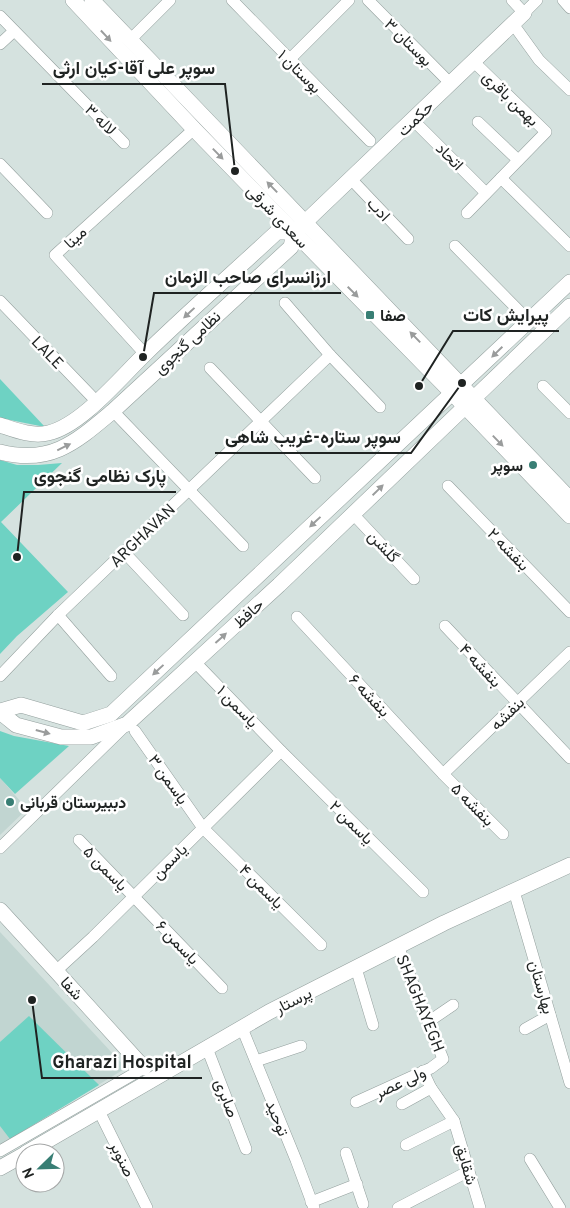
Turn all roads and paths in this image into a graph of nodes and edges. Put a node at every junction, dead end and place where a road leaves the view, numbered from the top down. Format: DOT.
graph roads {
  1 [pos="73,0"];
  2 [pos="92,0"];
  3 [pos="170,0"];
  4 [pos="232,0"];
  5 [pos="349,0"];
  6 [pos="368,0"];
  7 [pos="512,0"];
  8 [pos="537,0"];
  9 [pos="563,0"];
  10 [pos="570,8"];
  11 [pos="0,16"];
  12 [pos="519,18"];
  13 [pos="14,31"];
  14 [pos="130,40"];
  15 [pos="0,44"];
  16 [pos="289,60"];
  17 [pos="474,62"];
  18 [pos="451,84"];
  19 [pos="570,90"];
  20 [pos="413,120"];
  21 [pos="478,122"];
  22 [pos="194,130"];
  23 [pos="370,141"];
  24 [pos="124,143"];
  25 [pos="518,160"];
  26 [pos="0,164"];
  27 [pos="501,178"];
  28 [pos="350,179"];
  29 [pos="486,193"];
  30 [pos="467,213"];
  31 [pos="47,214"];
  32 [pos="300,227"];
  33 [pos="408,239"];
  34 [pos="455,246"];
  35 [pos="570,246"];
  36 [pos="570,282"];
  37 [pos="0,301"];
  38 [pos="285,303"];
  39 [pos="570,306"];
  40 [pos="529,321"];
  41 [pos="144,354"];
  42 [pos="330,355"];
  43 [pos="210,368"];
  44 [pos="543,386"];
  45 [pos="457,389"];
  46 [pos="97,402"];
  47 [pos="469,402"];
  48 [pos="380,407"];
  49 [pos="113,411"];
  50 [pos="570,413"];
  51 [pos="261,421"];
  52 [pos="0,425"];
  53 [pos="0,452"];
  54 [pos="315,478"];
  55 [pos="448,486"];
  56 [pos="189,490"];
  57 [pos="570,499"];
  58 [pos="353,514"];
  59 [pos="570,516"];
  60 [pos="242,546"];
  61 [pos="124,552"];
  62 [pos="414,578"];
  63 [pos="570,612"];
  64 [pos="58,615"];
  65 [pos="183,616"];
  66 [pos="297,617"];
  67 [pos="445,626"];
  68 [pos="179,650"];
  69 [pos="570,652"];
  70 [pos="195,662"];
  71 [pos="0,676"];
  72 [pos="111,676"];
  73 [pos="517,703"];
  74 [pos="0,711"];
  75 [pos="131,728"];
  76 [pos="281,750"];
  77 [pos="570,758"];
  78 [pos="443,774"];
  79 [pos="203,828"];
  80 [pos="503,834"];
  81 [pos="79,840"];
  82 [pos="0,848"];
  83 [pos="570,865"];
  84 [pos="514,891"];
  85 [pos="423,892"];
  86 [pos="134,896"];
  87 [pos="0,910"];
  88 [pos="321,945"];
  89 [pos="398,946"];
  90 [pos="356,968"];
  91 [pos="56,970"];
  92 [pos="222,988"];
  93 [pos="453,1005"];
  94 [pos="550,1015"];
  95 [pos="428,1022"];
  96 [pos="374,1025"];
  97 [pos="242,1028"];
  98 [pos="525,1029"];
  99 [pos="301,1046"];
  100 [pos="207,1048"];
  101 [pos="443,1059"];
  102 [pos="256,1061"];
  103 [pos="144,1068"];
  104 [pos="423,1071"];
  105 [pos="570,1083"];
  106 [pos="431,1088"];
  107 [pos="356,1102"];
  108 [pos="402,1104"];
  109 [pos="99,1111"];
  110 [pos="454,1121"];
  111 [pos="43,1143"];
  112 [pos="406,1145"];
  113 [pos="246,1149"];
  114 [pos="0,1151"];
  115 [pos="346,1153"];
  116 [pos="15,1159"];
  117 [pos="530,1159"];
  118 [pos="0,1168"];
  119 [pos="469,1171"];
  120 [pos="357,1184"];
  121 [pos="363,1204"];
  122 [pos="312,1205"];
  123 [pos="476,1206"];
  124 [pos="147,1208"];
  125 [pos="398,1208"];
  126 [pos="560,1208"];
  1 -- 22 [label="street, سعدی شرقی, one-way"];
  2 -- 14 [label="street, سعدی شرقی"];
  3 -- 14 [label="street"];
  4 -- 16 [label="street, بوستان ۱"];
  5 -- 16 [label="street"];
  6 -- 18 [label="street, بوستان ۳"];
  7 -- 12 [label="street"];
  8 -- 12 [label="street"];
  9 -- 10 [label="street"];
  11 -- 13 [label="street, لاله ۳"];
  12 -- 17 [label="street, حکمت"];
  12 -- 19 [label="street"];
  13 -- 15 [label="street"];
  13 -- 24 [label="street, لاله ۳"];
  32 -- 14 [label="street, سعدی شرقی, one-way"];
  16 -- 23 [label="street, بوستان ۱"];
  17 -- 18 [label="street, حکمت"];
  17 -- 25 [label="street, بهمن باقری"];
  18 -- 20 [label="street, حکمت"];
  20 -- 28 [label="street, حکمت"];
  20 -- 29 [label="street, اتحاد"];
  21 -- 25 [label="street"];
  22 -- 32 [label="street, سعدی شرقی, one-way"];
  22 -- 41 [label="street, مینا"];
  25 -- 27 [label="street, بهمن باقری"];
  26 -- 31 [label="street"];
  27 -- 29 [label="street, بهمن باقری"];
  27 -- 35 [label="street"];
  28 -- 32 [label="street, حکمت"];
  28 -- 33 [label="street, ادب"];
  29 -- 30 [label="street, بهمن باقری"];
  32 -- 41 [label="street, نظامی گنجوی, one-way"];
  32 -- 45 [label="street, سعدی شرقی"];
  32 -- 49 [label="street, نظامی گنجوی"];
  34 -- 40 [label="street"];
  36 -- 40 [label="street"];
  37 -- 46 [label="street, LALE"];
  38 -- 42 [label="street"];
  39 -- 47 [label="street"];
  40 -- 45 [label="street, one-way"];
  41 -- 46 [label="street, نظامی گنجوی"];
  42 -- 48 [label="street"];
  42 -- 51 [label="street, ARGHAVAN"];
  43 -- 51 [label="street"];
  44 -- 50 [label="street"];
  45 -- 47 [label="street, سعدی شرقی"];
  45 -- 68 [label="street, حافظ, one-way"];
  46 -- 52 [label="street, نظامی گنجوی"];
  47 -- 57 [label="street"];
  58 -- 47 [label="street, حافظ, one-way"];
  47 -- 59 [label="street, one-way"];
  53 -- 49 [label="street, نظامی گنجوی, one-way"];
  49 -- 56 [label="street"];
  51 -- 54 [label="street"];
  51 -- 56 [label="street, ARGHAVAN"];
  55 -- 63 [label="street, بنفشه ۲"];
  56 -- 60 [label="street"];
  56 -- 61 [label="street, ARGHAVAN"];
  58 -- 62 [label="street, گلشن"];
  70 -- 58 [label="street, حافظ, one-way"];
  61 -- 64 [label="street, ARGHAVAN"];
  61 -- 65 [label="street"];
  64 -- 71 [label="street, ARGHAVAN"];
  64 -- 72 [label="street"];
  66 -- 78 [label="street, بنفشه ۶"];
  67 -- 73 [label="street, بنفشه ۴"];
  68 -- 70 [label="street"];
  68 -- 74 [label="street, حافظ, one-way"];
  69 -- 73 [label="street, بنفشه"];
  70 -- 75 [label="street, حافظ"];
  70 -- 76 [label="street, یاسمن ۱"];
  73 -- 77 [label="street, بنفشه ۴"];
  73 -- 78 [label="street, بنفشه"];
  74 -- 75 [label="street, حافظ, one-way"];
  75 -- 79 [label="street, یاسمن ۳"];
  75 -- 82 [label="street"];
  76 -- 79 [label="street, یاسمن"];
  76 -- 85 [label="street, یاسمن ۲"];
  78 -- 80 [label="street, بنفشه ۵"];
  79 -- 86 [label="street, یاسمن"];
  79 -- 88 [label="street, یاسمن ۴"];
  81 -- 86 [label="street, یاسمن ۵"];
  83 -- 84 [label="street, پرستار"];
  84 -- 89 [label="street, پرستار"];
  84 -- 94 [label="street, بهارستان"];
  86 -- 91 [label="street, یاسمن"];
  86 -- 92 [label="street, یاسمن ۶"];
  87 -- 91 [label="street, شفا"];
  89 -- 90 [label="street, پرستار"];
  89 -- 95 [label="street, SHAGHAYEGH"];
  90 -- 96 [label="street"];
  90 -- 97 [label="street, پرستار"];
  91 -- 103 [label="street, شفا"];
  93 -- 95 [label="street"];
  94 -- 98 [label="street"];
  94 -- 105 [label="street, بهارستان"];
  95 -- 101 [label="street, SHAGHAYEGH"];
  97 -- 100 [label="street, پرستار"];
  97 -- 102 [label="street, توحید"];
  99 -- 102 [label="street"];
  100 -- 109 [label="street, پرستار"];
  100 -- 113 [label="street, صابری"];
  101 -- 104 [label="street, ولی عصر"];
  102 -- 122 [label="street, توحید"];
  103 -- 114 [label="street"];
  104 -- 106 [label="street, شقایق"];
  104 -- 107 [label="street, ولی عصر"];
  106 -- 108 [label="street"];
  106 -- 110 [label="street, شقایق"];
  109 -- 111 [label="street, پرستار"];
  109 -- 124 [label="street, صنوبر"];
  110 -- 112 [label="street"];
  110 -- 119 [label="street, شقایق"];
  115 -- 120 [label="street"];
  116 -- 118 [label="street, پرستار"];
  117 -- 126 [label="street"];
  119 -- 123 [label="street, شقایق"];
  119 -- 125 [label="street"];
  120 -- 121 [label="street"];
  120 -- 122 [label="street"];
}
